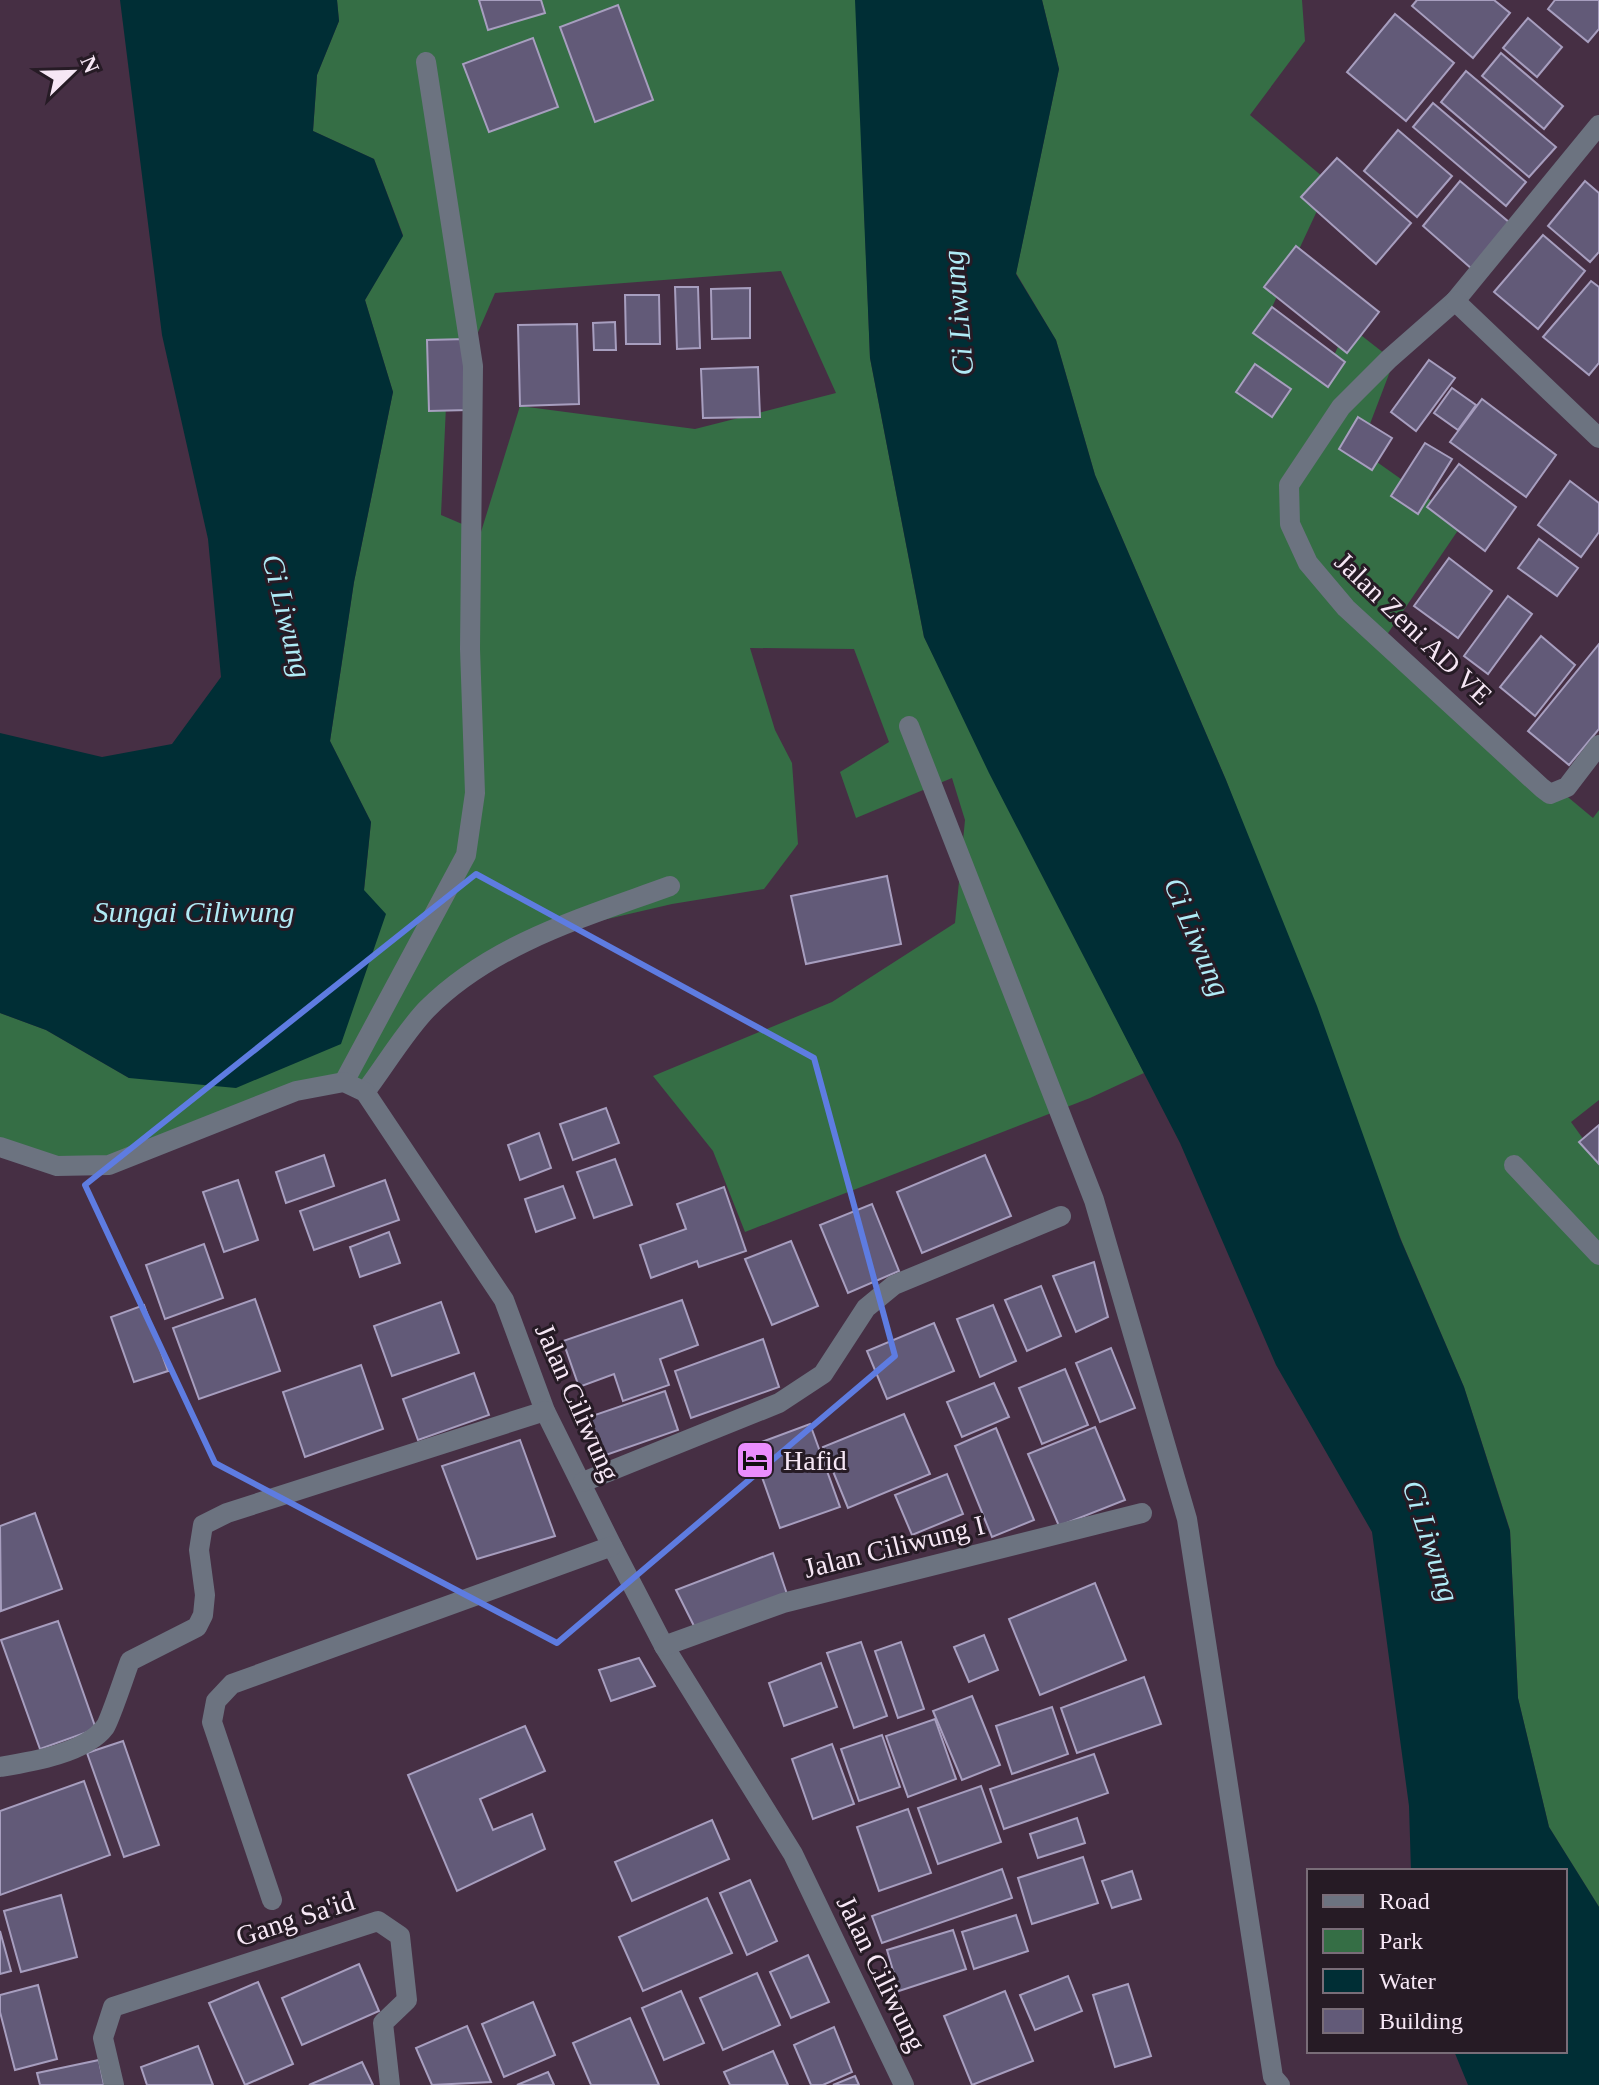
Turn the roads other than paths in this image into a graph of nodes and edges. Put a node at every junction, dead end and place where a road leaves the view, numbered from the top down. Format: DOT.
graph roads {
  1 [pos="426,62"];
  2 [pos="1599,125"];
  3 [pos="1455,301"];
  4 [pos="1599,438"];
  5 [pos="909,726"];
  6 [pos="1599,745"];
  7 [pos="670,886"];
  8 [pos="344,1082"];
  9 [pos="365,1092"];
  10 [pos="0,1147"];
  11 [pos="1514,1165"];
  12 [pos="1061,1216"];
  13 [pos="1599,1255"];
  14 [pos="545,1411"];
  15 [pos="583,1482"];
  16 [pos="1142,1513"];
  17 [pos="612,1546"];
  18 [pos="664,1646"];
  19 [pos="0,1767"];
  20 [pos="272,1900"];
  21 [pos="114,2085"];
  22 [pos="390,2085"];
  23 [pos="904,2085"];
  24 [pos="1280,2085"];
  1 -- 8 [label="street"];
  2 -- 3 [label="street, Jalan Zeni AD VE"];
  3 -- 4 [label="street"];
  3 -- 6 [label="street, Jalan Zeni AD VE"];
  5 -- 24 [label="street"];
  7 -- 9 [label="street"];
  8 -- 9 [label="street"];
  8 -- 10 [label="street"];
  9 -- 14 [label="street, Jalan Ciliwung"];
  11 -- 13 [label="street"];
  12 -- 15 [label="street"];
  14 -- 15 [label="street, Jalan Ciliwung"];
  14 -- 19 [label="street"];
  15 -- 17 [label="street, Jalan Ciliwung"];
  16 -- 18 [label="street, Jalan Ciliwung I"];
  17 -- 18 [label="street, Jalan Ciliwung"];
  17 -- 20 [label="street"];
  18 -- 23 [label="street, Jalan Ciliwung"];
  21 -- 22 [label="street, Gang Sa'id"];
}
